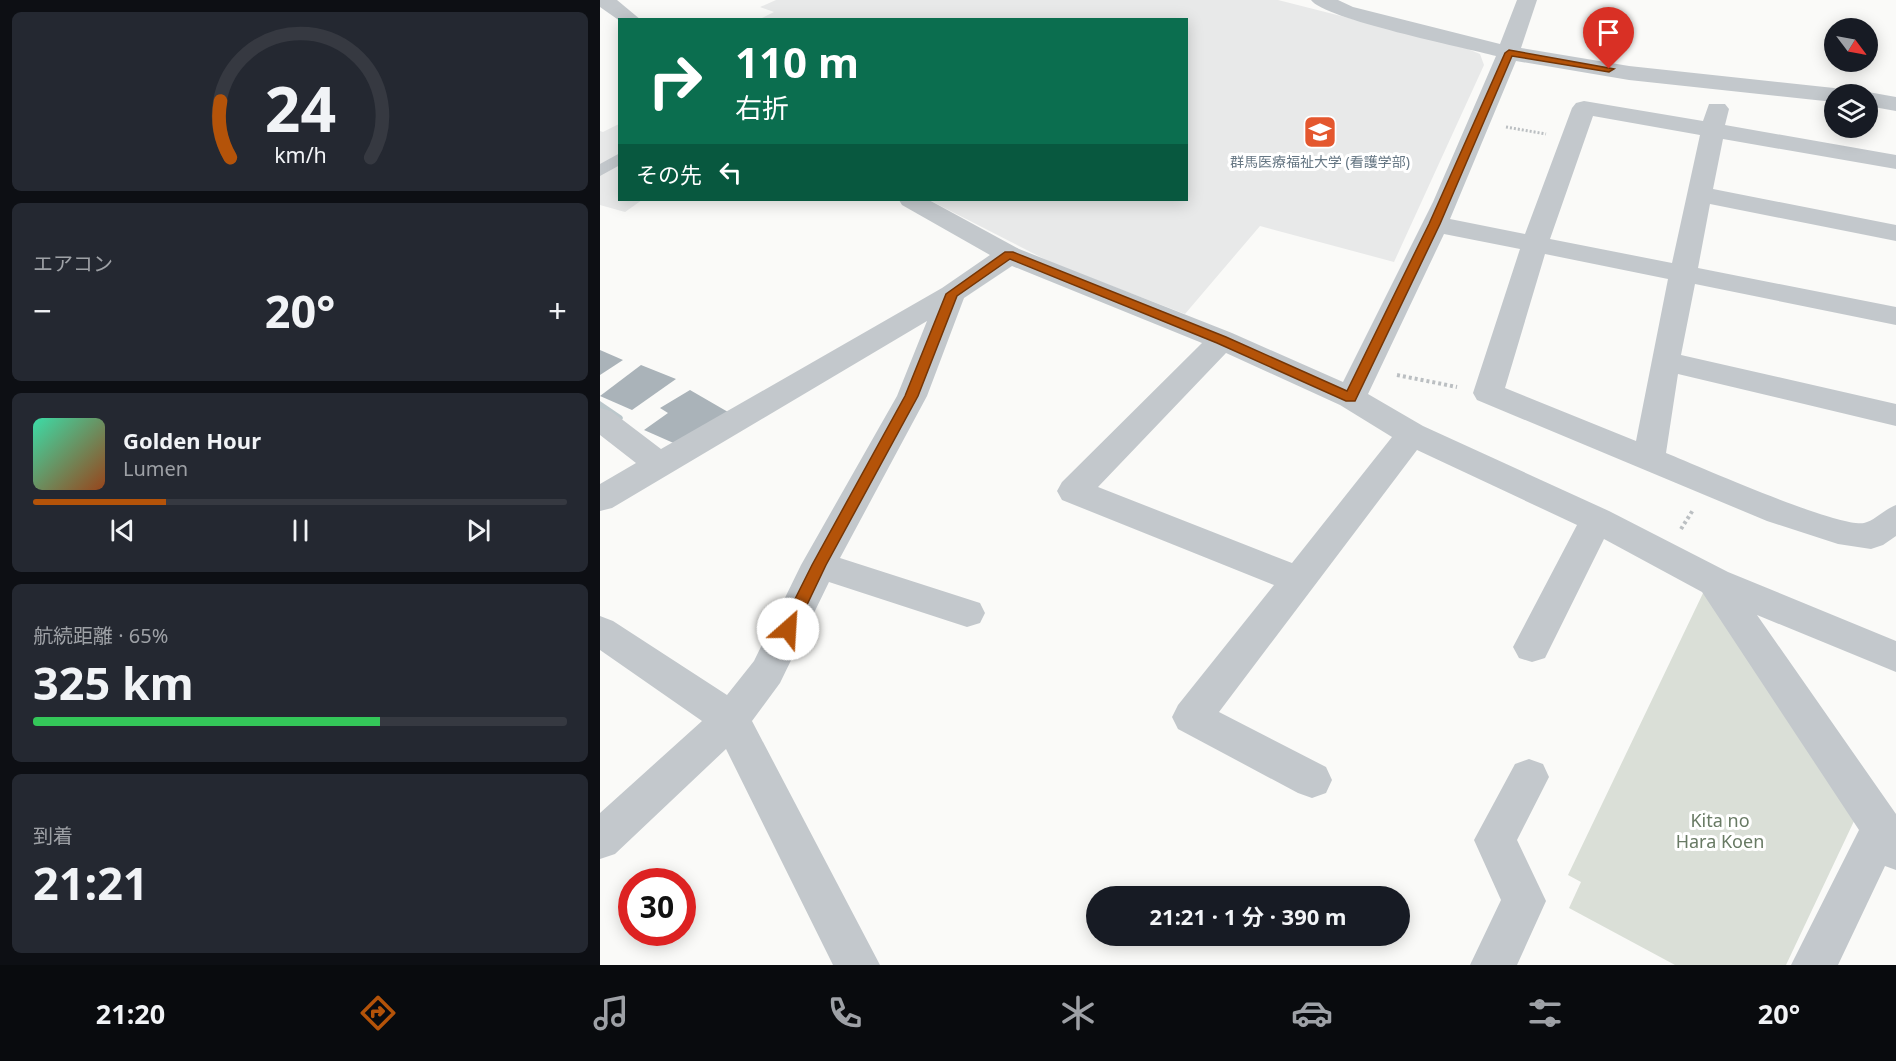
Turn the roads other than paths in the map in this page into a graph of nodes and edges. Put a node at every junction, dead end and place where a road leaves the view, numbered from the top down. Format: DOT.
graph roads {
  1 [pos="604,0"];
  2 [pos="1321,0"];
  3 [pos="1527,0"];
  4 [pos="628,18"];
  5 [pos="1509,53"];
  6 [pos="1722,84"];
  7 [pos="1824,94"];
  8 [pos="1878,101"];
  9 [pos="1896,104"];
  10 [pos="1713,129"];
  11 [pos="618,159"];
  12 [pos="1896,162"];
  13 [pos="600,171"];
  14 [pos="1700,194"];
  15 [pos="913,201"];
  16 [pos="1435,224"];
  17 [pos="1896,233"];
  18 [pos="1535,244"];
  19 [pos="1009,255"];
  20 [pos="1683,273"];
  21 [pos="952,294"];
  22 [pos="1896,316"];
  23 [pos="1222,340"];
  24 [pos="1665,361"];
  25 [pos="1351,398"];
  26 [pos="1896,415"];
  27 [pos="600,419"];
  28 [pos="1412,434"];
  29 [pos="1649,459"];
  30 [pos="659,464"];
  31 [pos="600,499"];
  32 [pos="1896,518"];
  33 [pos="1597,520"];
  34 [pos="819,565"];
  35 [pos="1299,580"];
  36 [pos="1715,582"];
  37 [pos="967,613"];
  38 [pos="600,631"];
  39 [pos="1532,647"];
  40 [pos="1894,654"];
  41 [pos="731,719"];
  42 [pos="1529,777"];
  43 [pos="1312,780"];
  44 [pos="600,840"];
  45 [pos="1888,840"];
  46 [pos="857,965"];
  47 [pos="1493,965"];
  48 [pos="1814,965"];
  1 -- 4 [label="street"];
  2 -- 5 [label="street"];
  3 -- 5 [label="street"];
  5 -- 6 [label="street"];
  5 -- 16 [label="street"];
  6 -- 7 [label="street"];
  6 -- 10 [label="street"];
  8 -- 9 [label="street"];
  10 -- 12 [label="street"];
  10 -- 14 [label="street"];
  10 -- 18 [label="street"];
  11 -- 13 [label="lane"];
  14 -- 17 [label="street"];
  14 -- 20 [label="street"];
  15 -- 19 [label="street"];
  16 -- 18 [label="street"];
  16 -- 25 [label="street"];
  18 -- 20 [label="street"];
  18 -- 29 [label="street"];
  19 -- 21 [label="street"];
  19 -- 23 [label="street"];
  20 -- 22 [label="street"];
  20 -- 24 [label="street"];
  21 -- 30 [label="street"];
  21 -- 34 [label="street"];
  23 -- 25 [label="street"];
  23 -- 35 [label="street"];
  24 -- 26 [label="street"];
  24 -- 29 [label="street"];
  25 -- 28 [label="street"];
  27 -- 30 [label="street"];
  28 -- 33 [label="street"];
  28 -- 35 [label="street"];
  29 -- 32 [label="street"];
  30 -- 31 [label="street"];
  33 -- 36 [label="street"];
  33 -- 39 [label="street"];
  34 -- 37 [label="street"];
  34 -- 41 [label="street"];
  35 -- 43 [label="street"];
  36 -- 40 [label="street"];
  36 -- 45 [label="street"];
  38 -- 41 [label="street"];
  41 -- 44 [label="street"];
  41 -- 46 [label="street"];
  42 -- 47 [label="street"];
  45 -- 48 [label="street"];
}
